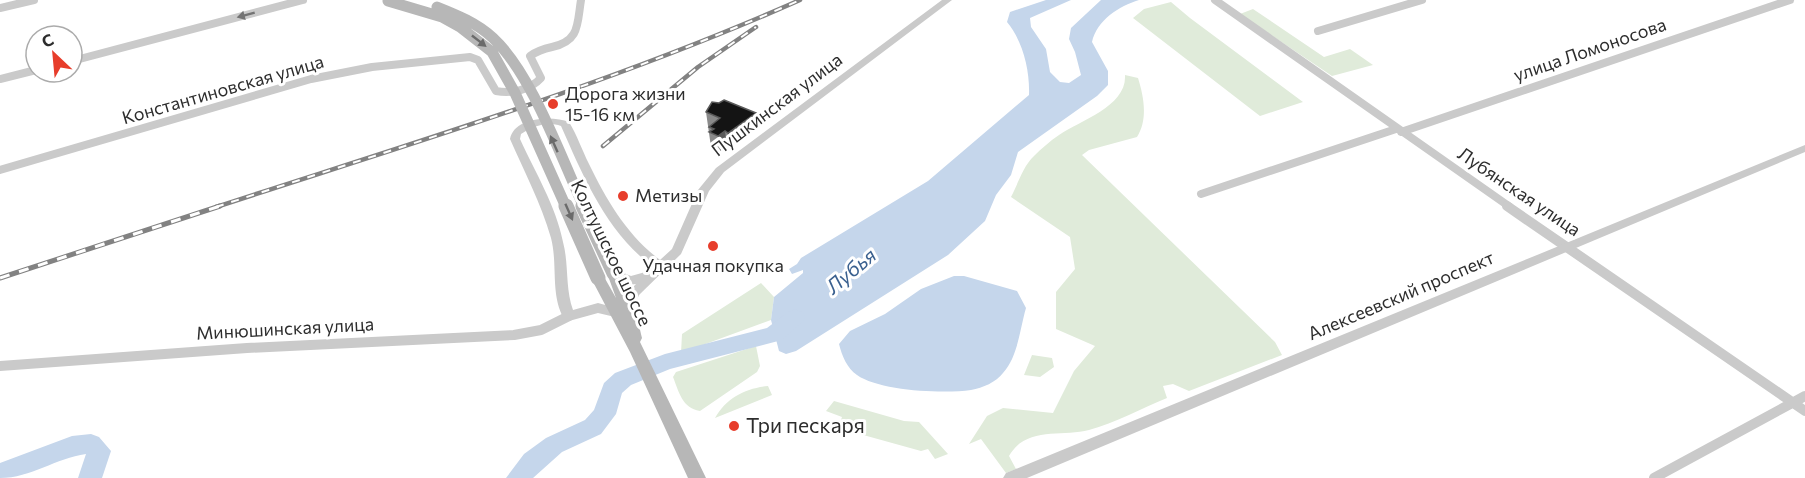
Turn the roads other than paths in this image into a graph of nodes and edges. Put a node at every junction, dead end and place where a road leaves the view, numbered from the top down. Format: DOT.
graph roads {
  1 [pos="34,0"];
  2 [pos="303,0"];
  3 [pos="414,0"];
  4 [pos="581,0"];
  5 [pos="948,0"];
  6 [pos="1215,0"];
  7 [pos="1422,0"];
  8 [pos="1790,0"];
  9 [pos="384,1"];
  10 [pos="0,8"];
  11 [pos="1318,31"];
  12 [pos="84,58"];
  13 [pos="24,73"];
  14 [pos="0,80"];
  15 [pos="1398,130"];
  16 [pos="1805,148"];
  17 [pos="0,170"];
  18 [pos="1201,194"];
  19 [pos="1567,245"];
  20 [pos="661,267"];
  21 [pos="614,273"];
  22 [pos="599,282"];
  23 [pos="621,310"];
  24 [pos="569,316"];
  25 [pos="0,366"];
  26 [pos="1805,396"];
  27 [pos="1793,402"];
  28 [pos="1805,411"];
  29 [pos="1035,474"];
  30 [pos="697,478"];
  31 [pos="1011,478"];
  32 [pos="1654,478"];
  1 -- 10 [label="street"];
  2 -- 12 [label="street, one-way"];
  21 -- 3 [label="main road, Колтушское шоссе, one-way, bridge"];
  4 -- 17 [label="street, Константиновская улица"];
  5 -- 20 [label="street, Пушкинская улица"];
  6 -- 15 [label="street, Лубянская улица"];
  7 -- 11 [label="street"];
  8 -- 15 [label="street, улица Ломоносова"];
  9 -- 22 [label="main road, Колтушское шоссе, one-way, bridge"];
  13 -- 14 [label="street"];
  15 -- 18 [label="street, улица Ломоносова"];
  15 -- 19 [label="street, Лубянская улица"];
  16 -- 19 [label="street, Алексеевский проспект"];
  19 -- 27 [label="street, Лубянская улица"];
  19 -- 29 [label="street, Алексеевский проспект"];
  20 -- 21 [label="street, Пушкинская улица"];
  20 -- 23 [label="street, Пушкинская улица"];
  20 -- 24 [label="street"];
  21 -- 23 [label="main road, Колтушское шоссе"];
  22 -- 23 [label="main road, Колтушское шоссе"];
  22 -- 24 [label="street, Минюшинская улица"];
  23 -- 24 [label="street, Минюшинская улица"];
  23 -- 30 [label="main road, Колтушское шоссе"];
  24 -- 25 [label="street, Минюшинская улица"];
  26 -- 27 [label="street"];
  27 -- 28 [label="street, Лубянская улица"];
  27 -- 32 [label="street"];
  29 -- 31 [label="street, Алексеевский проспект"];
}
